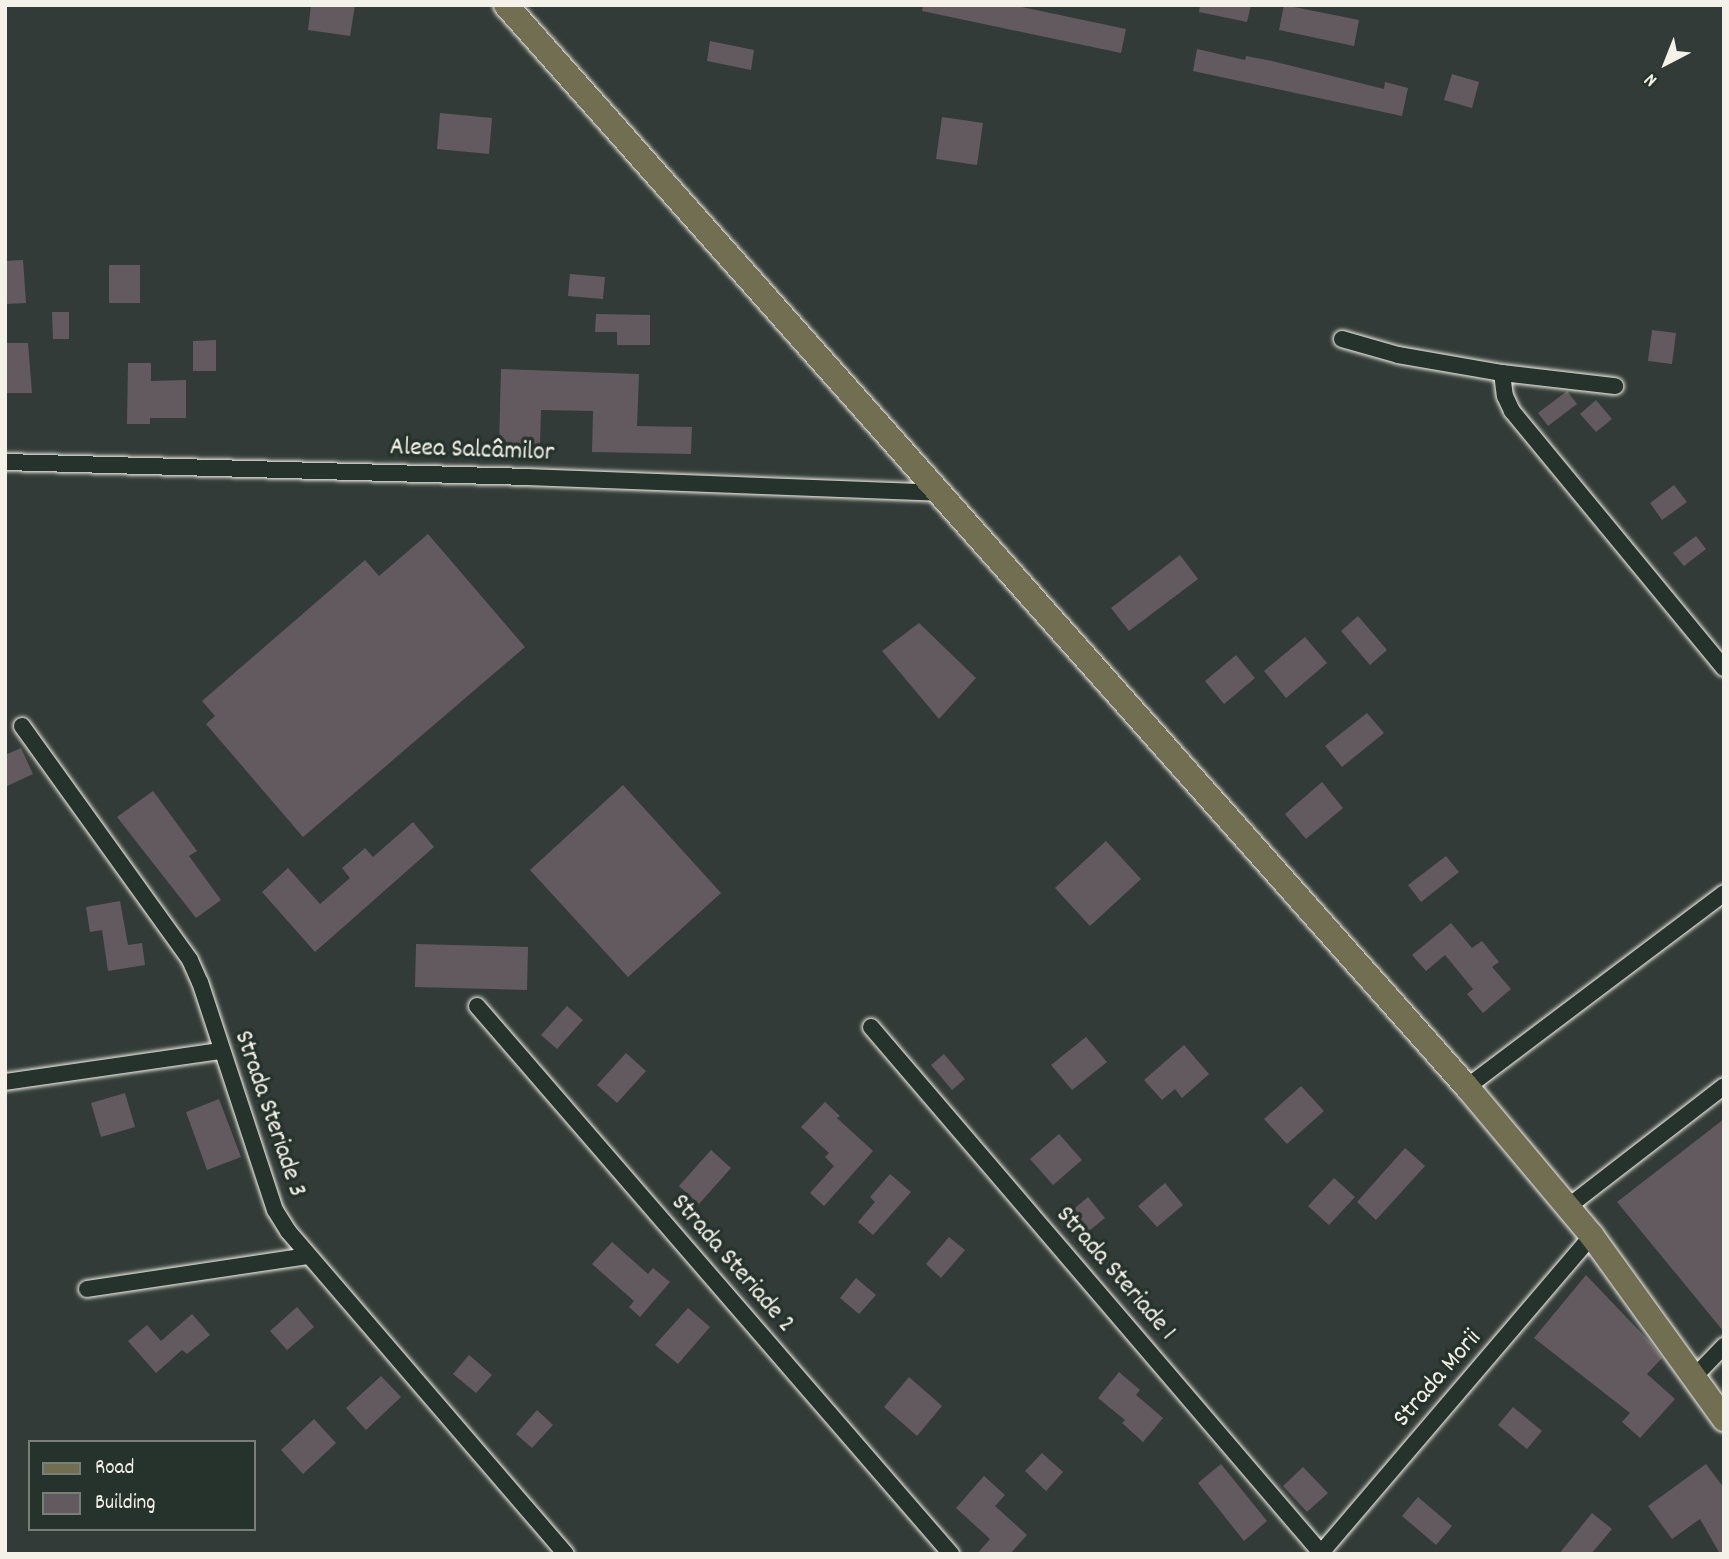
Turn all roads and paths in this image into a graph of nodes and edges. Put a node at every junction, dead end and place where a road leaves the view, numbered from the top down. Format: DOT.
graph roads {
  1 [pos="506,5"];
  2 [pos="1342,338"];
  3 [pos="1502,373"];
  4 [pos="1615,386"];
  5 [pos="5,462"];
  6 [pos="937,493"];
  7 [pos="1724,668"];
  8 [pos="22,726"];
  9 [pos="1724,893"];
  10 [pos="477,1006"];
  11 [pos="871,1027"];
  12 [pos="221,1051"];
  13 [pos="5,1082"];
  14 [pos="1724,1086"];
  15 [pos="1467,1087"];
  16 [pos="1569,1206"];
  17 [pos="1592,1236"];
  18 [pos="307,1256"];
  19 [pos="87,1290"];
  20 [pos="1724,1346"];
  21 [pos="1695,1376"];
  22 [pos="1724,1419"];
  23 [pos="1320,1553"];
  24 [pos="566,1554"];
  25 [pos="951,1554"];
  1 -- 6 [label="main road"];
  2 -- 3 [label="street"];
  3 -- 4 [label="street"];
  3 -- 7 [label="street"];
  5 -- 6 [label="street, Aleea Salcâmilor"];
  6 -- 15 [label="main road"];
  8 -- 12 [label="street, Strada Steriade 3"];
  9 -- 15 [label="street"];
  10 -- 25 [label="street, Strada Steriade 2"];
  11 -- 23 [label="street, Strada Steriade 1"];
  12 -- 13 [label="street"];
  12 -- 18 [label="street, Strada Steriade 3"];
  14 -- 16 [label="street"];
  15 -- 16 [label="main road"];
  16 -- 17 [label="main road"];
  17 -- 21 [label="main road"];
  17 -- 23 [label="street, Strada Morii"];
  18 -- 19 [label="street"];
  18 -- 24 [label="street, Strada Steriade 3"];
  20 -- 21 [label="street"];
  21 -- 22 [label="main road"];
}
